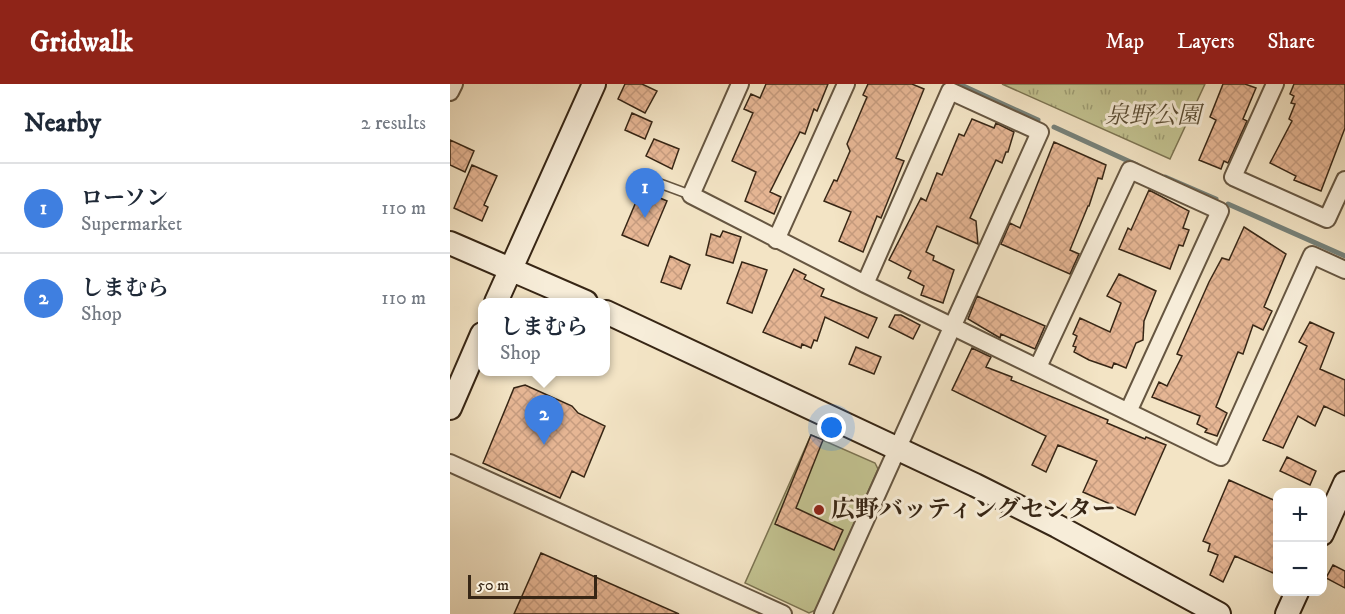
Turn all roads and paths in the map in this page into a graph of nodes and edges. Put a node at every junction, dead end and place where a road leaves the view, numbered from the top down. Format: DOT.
graph roads {
  1 [pos="454,84"];
  2 [pos="594,84"];
  3 [pos="740,84"];
  4 [pos="846,84"];
  5 [pos="1275,84"];
  6 [pos="450,92"];
  7 [pos="645,178"];
  8 [pos="1345,180"];
  9 [pos="690,195"];
  10 [pos="776,240"];
  11 [pos="450,243"];
  12 [pos="511,268"];
  13 [pos="1345,270"];
  14 [pos="865,284"];
  15 [pos="498,298"];
  16 [pos="575,298"];
  17 [pos="610,314"];
  18 [pos="953,327"];
  19 [pos="478,345"];
  20 [pos="1038,367"];
  21 [pos="450,408"];
  22 [pos="1128,412"];
  23 [pos="899,447"];
  24 [pos="450,463"];
  25 [pos="1345,483"];
  26 [pos="1327,525"];
  27 [pos="1295,596"];
  28 [pos="783,614"];
  29 [pos="823,614"];
  30 [pos="1220,614"];
  31 [pos="1287,614"];
  1 -- 6 [label="street"];
  2 -- 12 [label="street"];
  3 -- 9 [label="street"];
  4 -- 10 [label="street"];
  5 -- 8 [label="street"];
  7 -- 9 [label="lane"];
  9 -- 10 [label="street"];
  10 -- 14 [label="street"];
  11 -- 12 [label="street"];
  12 -- 15 [label="street"];
  12 -- 16 [label="street"];
  13 -- 22 [label="street"];
  14 -- 18 [label="street"];
  14 -- 18 [label="street"];
  17 -- 23 [label="street"];
  18 -- 20 [label="street"];
  18 -- 23 [label="street"];
  19 -- 21 [label="street"];
  20 -- 22 [label="street"];
  20 -- 22 [label="street"];
  23 -- 29 [label="street"];
  23 -- 30 [label="street"];
  24 -- 28 [label="street"];
  25 -- 26 [label="street"];
  27 -- 31 [label="street"];
}
